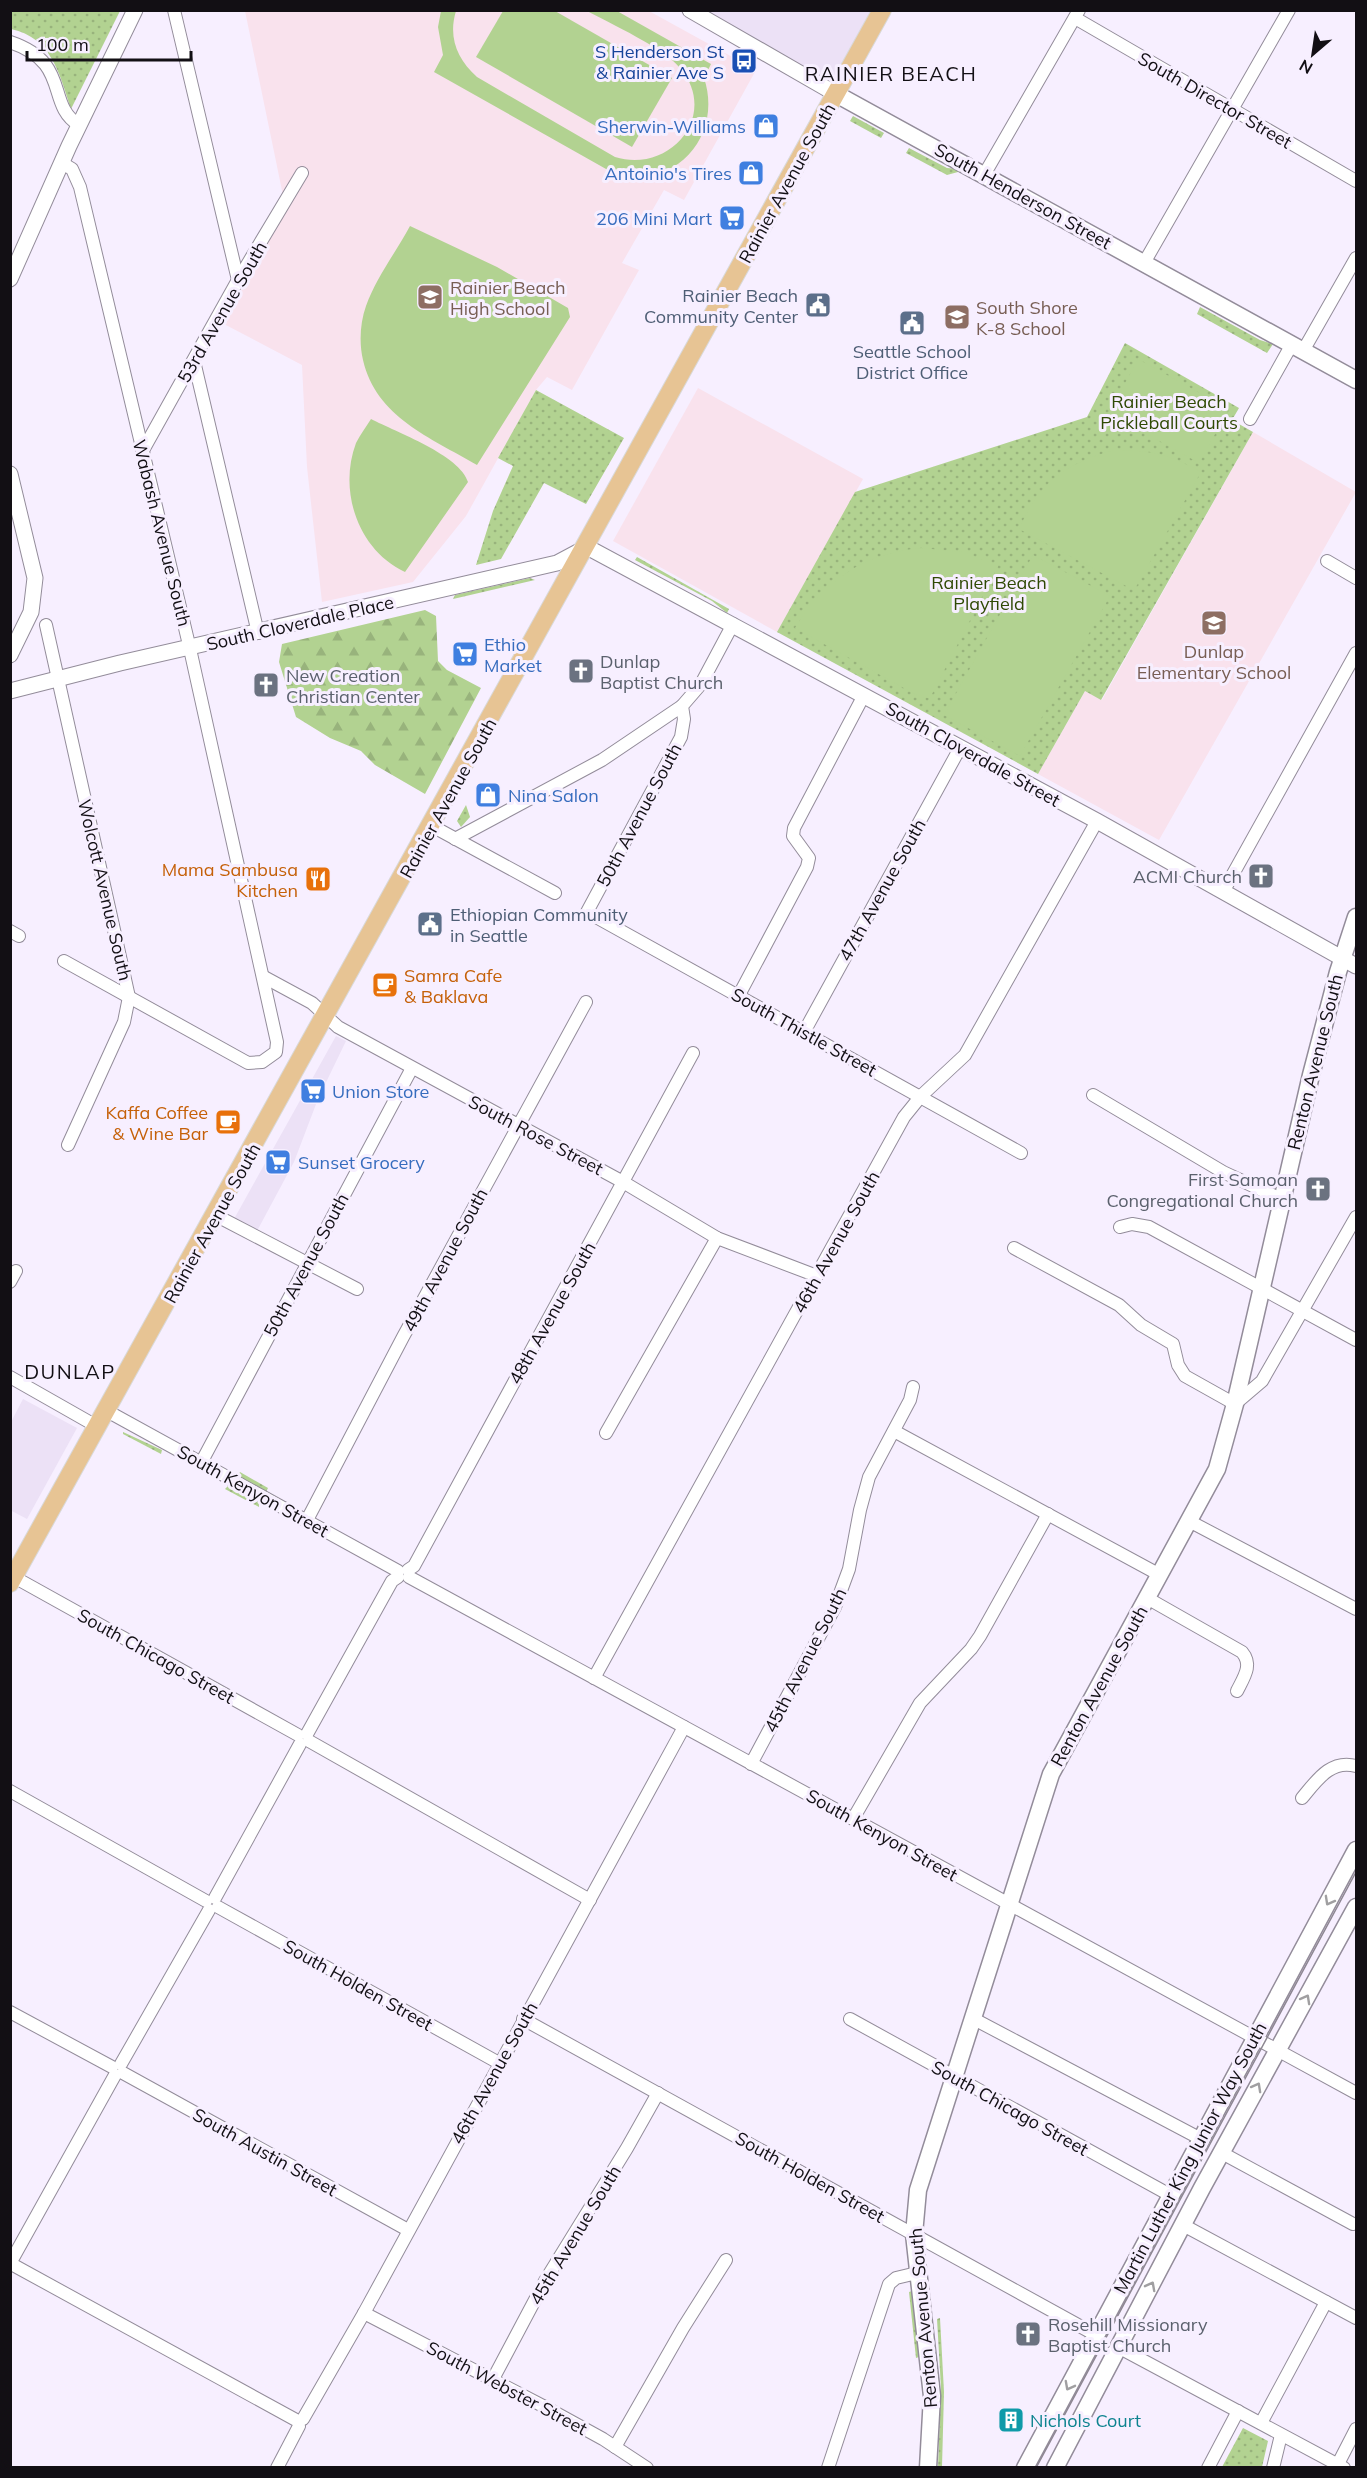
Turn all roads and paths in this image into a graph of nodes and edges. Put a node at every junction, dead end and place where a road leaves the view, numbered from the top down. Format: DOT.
graph roads {
  1 [pos="135,10"];
  2 [pos="174,10"];
  3 [pos="690,10"];
  4 [pos="882,10"];
  5 [pos="1289,10"];
  6 [pos="1077,14"];
  7 [pos="10,42"];
  8 [pos="836,94"];
  9 [pos="1232,111"];
  10 [pos="80,125"];
  11 [pos="62,163"];
  12 [pos="302,173"];
  13 [pos="984,175"];
  14 [pos="1356,181"];
  15 [pos="1356,258"];
  16 [pos="1144,263"];
  17 [pos="10,279"];
  18 [pos="238,280"];
  19 [pos="1297,347"];
  20 [pos="194,361"];
  21 [pos="1356,380"];
  22 [pos="1250,419"];
  23 [pos="142,452"];
  24 [pos="10,474"];
  25 [pos="587,547"];
  26 [pos="1327,561"];
  27 [pos="1356,578"];
  28 [pos="733,624"];
  29 [pos="46,626"];
  30 [pos="258,633"];
  31 [pos="190,648"];
  32 [pos="1356,653"];
  33 [pos="10,655"];
  34 [pos="57,679"];
  35 [pos="10,691"];
  36 [pos="864,695"];
  37 [pos="682,706"];
  38 [pos="960,748"];
  39 [pos="1097,821"];
  40 [pos="432,826"];
  41 [pos="455,839"];
  42 [pos="1223,892"];
  43 [pos="555,893"];
  44 [pos="587,912"];
  45 [pos="1356,917"];
  46 [pos="64,961"];
  47 [pos="1349,962"];
  48 [pos="264,977"];
  49 [pos="739,995"];
  50 [pos="129,997"];
  51 [pos="586,1002"];
  52 [pos="327,1016"];
  53 [pos="804,1032"];
  54 [pos="693,1053"];
  55 [pos="412,1068"];
  56 [pos="1094,1095"];
  57 [pos="921,1096"];
  58 [pos="517,1125"];
  59 [pos="68,1145"];
  60 [pos="1021,1153"];
  61 [pos="623,1182"];
  62 [pos="1281,1199"];
  63 [pos="215,1215"];
  64 [pos="1356,1216"];
  65 [pos="1119,1227"];
  66 [pos="717,1238"];
  67 [pos="1014,1248"];
  68 [pos="307,1263"];
  69 [pos="817,1276"];
  70 [pos="357,1289"];
  71 [pos="1261,1290"];
  72 [pos="1302,1312"];
  73 [pos="1356,1340"];
  74 [pos="10,1377"];
  75 [pos="913,1387"];
  76 [pos="1235,1404"];
  77 [pos="103,1419"];
  78 [pos="894,1431"];
  79 [pos="606,1433"];
  80 [pos="201,1463"];
  81 [pos="1048,1514"];
  82 [pos="307,1520"];
  83 [pos="1189,1521"];
  84 [pos="403,1574"];
  85 [pos="1160,1575"];
  86 [pos="12,1580"];
  87 [pos="1147,1598"];
  88 [pos="1356,1609"];
  89 [pos="594,1677"];
  90 [pos="1237,1691"];
  91 [pos="684,1727"];
  92 [pos="304,1739"];
  93 [pos="751,1764"];
  94 [pos="1356,1766"];
  95 [pos="10,1791"];
  96 [pos="1302,1798"];
  97 [pos="853,1820"];
  98 [pos="1356,1850"];
  99 [pos="590,1900"];
  100 [pos="212,1904"];
  101 [pos="1009,1904"];
  102 [pos="1356,1907"];
  103 [pos="10,2012"];
  104 [pos="972,2018"];
  105 [pos="523,2019"];
  106 [pos="850,2019"];
  107 [pos="1254,2037"];
  108 [pos="1278,2050"];
  109 [pos="499,2063"];
  110 [pos="117,2070"];
  111 [pos="954,2077"];
  112 [pos="658,2093"];
  113 [pos="1356,2093"];
  114 [pos="1201,2139"];
  115 [pos="1222,2153"];
  116 [pos="1170,2195"];
  117 [pos="1353,2224"];
  118 [pos="1183,2225"];
  119 [pos="408,2230"];
  120 [pos="914,2234"];
  121 [pos="726,2260"];
  122 [pos="12,2262"];
  123 [pos="917,2273"];
  124 [pos="1326,2302"];
  125 [pos="364,2313"];
  126 [pos="1356,2318"];
  127 [pos="1096,2335"];
  128 [pos="1118,2347"];
  129 [pos="493,2379"];
  130 [pos="1238,2411"];
  131 [pos="299,2422"];
  132 [pos="1261,2423"];
  133 [pos="1356,2428"];
  134 [pos="1281,2434"];
  135 [pos="615,2447"];
  136 [pos="1341,2466"];
  137 [pos="277,2468"];
  138 [pos="646,2468"];
  139 [pos="828,2468"];
  140 [pos="928,2468"];
  141 [pos="1025,2468"];
  142 [pos="1055,2468"];
  143 [pos="1208,2468"];
  144 [pos="1273,2468"];
  1 -- 10 [label="street"];
  2 -- 18 [label="street"];
  3 -- 8 [label="street, South Henderson Street"];
  4 -- 8 [label="main road, Rainier Avenue South"];
  5 -- 9 [label="street"];
  6 -- 9 [label="street, South Director Street"];
  6 -- 13 [label="street"];
  7 -- 10 [label="street"];
  8 -- 13 [label="main road, South Henderson Street"];
  8 -- 25 [label="main road, Rainier Avenue South"];
  9 -- 14 [label="street, South Director Street"];
  9 -- 16 [label="street"];
  10 -- 11 [label="street"];
  11 -- 17 [label="street"];
  11 -- 23 [label="street, Wabash Avenue South"];
  12 -- 18 [label="street, 53rd Avenue South"];
  13 -- 16 [label="main road, South Henderson Street"];
  15 -- 19 [label="street"];
  16 -- 19 [label="main road, South Henderson Street"];
  18 -- 20 [label="street, 53rd Avenue South"];
  19 -- 21 [label="main road, South Henderson Street"];
  19 -- 22 [label="street"];
  20 -- 23 [label="street, 53rd Avenue South"];
  20 -- 30 [label="street"];
  23 -- 31 [label="street, Wabash Avenue South"];
  24 -- 33 [label="street"];
  25 -- 28 [label="street, South Cloverdale Street"];
  25 -- 30 [label="street, South Cloverdale Place"];
  25 -- 40 [label="main road, Rainier Avenue South"];
  26 -- 27 [label="street"];
  28 -- 36 [label="street, South Cloverdale Street"];
  28 -- 37 [label="street"];
  29 -- 34 [label="street, Wolcott Avenue South"];
  30 -- 31 [label="street, South Cloverdale Place"];
  31 -- 34 [label="street, South Cloverdale Place"];
  31 -- 48 [label="street, Wabash Avenue South"];
  32 -- 42 [label="street"];
  34 -- 35 [label="street, South Cloverdale Place"];
  34 -- 50 [label="street, Wolcott Avenue South"];
  36 -- 38 [label="street, South Cloverdale Street"];
  36 -- 49 [label="street"];
  37 -- 41 [label="street"];
  37 -- 44 [label="street, 50th Avenue South"];
  38 -- 39 [label="street, South Cloverdale Street"];
  38 -- 53 [label="street, 47th Avenue South"];
  39 -- 42 [label="street, South Cloverdale Street"];
  39 -- 57 [label="street, 46th Avenue South"];
  40 -- 41 [label="street"];
  40 -- 52 [label="main road, Rainier Avenue South"];
  41 -- 43 [label="street"];
  42 -- 47 [label="street, South Cloverdale Street"];
  44 -- 49 [label="street, South Thistle Street"];
  45 -- 47 [label="main road, Renton Avenue South"];
  46 -- 50 [label="street"];
  47 -- 62 [label="main road, Renton Avenue South"];
  48 -- 50 [label="street, Wabash Avenue South"];
  48 -- 52 [label="street, South Rose Street"];
  49 -- 53 [label="street, South Thistle Street"];
  50 -- 59 [label="street, Wolcott Avenue South"];
  51 -- 58 [label="street, 49th Avenue South"];
  52 -- 55 [label="street, South Rose Street"];
  52 -- 63 [label="main road, Rainier Avenue South"];
  53 -- 57 [label="street, South Thistle Street"];
  54 -- 61 [label="street, 48th Avenue South"];
  55 -- 58 [label="street, South Rose Street"];
  55 -- 68 [label="street, 50th Avenue South"];
  56 -- 62 [label="street"];
  57 -- 60 [label="street, South Thistle Street"];
  57 -- 69 [label="street, 46th Avenue South"];
  58 -- 61 [label="street, South Rose Street"];
  58 -- 82 [label="street, 49th Avenue South"];
  61 -- 66 [label="street, South Rose Street"];
  61 -- 84 [label="street, 48th Avenue South"];
  62 -- 71 [label="main road, Renton Avenue South"];
  63 -- 68 [label="street"];
  63 -- 77 [label="main road, Rainier Avenue South"];
  64 -- 72 [label="street"];
  65 -- 71 [label="street"];
  66 -- 69 [label="street, South Rose Street"];
  66 -- 79 [label="street"];
  67 -- 76 [label="street"];
  68 -- 70 [label="street"];
  68 -- 80 [label="street, 50th Avenue South"];
  69 -- 89 [label="street, 46th Avenue South"];
  71 -- 72 [label="street"];
  71 -- 76 [label="main road, Renton Avenue South"];
  72 -- 73 [label="street"];
  72 -- 76 [label="street"];
  74 -- 77 [label="street, South Kenyon Street"];
  75 -- 78 [label="street, 45th Avenue South"];
  76 -- 83 [label="main road, Renton Avenue South"];
  77 -- 80 [label="street, South Kenyon Street"];
  77 -- 86 [label="main road, Rainier Avenue South"];
  78 -- 81 [label="street"];
  78 -- 93 [label="street, 45th Avenue South"];
  80 -- 82 [label="street, South Kenyon Street"];
  81 -- 85 [label="street"];
  81 -- 97 [label="street"];
  82 -- 84 [label="street, South Kenyon Street"];
  83 -- 85 [label="main road, Renton Avenue South"];
  83 -- 88 [label="street"];
  84 -- 89 [label="street, South Kenyon Street"];
  84 -- 92 [label="street, 48th Avenue South"];
  85 -- 87 [label="main road, Renton Avenue South"];
  86 -- 92 [label="street, South Chicago Street"];
  87 -- 90 [label="street"];
  87 -- 101 [label="main road, Renton Avenue South"];
  89 -- 91 [label="street, South Kenyon Street"];
  91 -- 93 [label="street, South Kenyon Street"];
  91 -- 99 [label="street, 46th Avenue South"];
  92 -- 99 [label="street, South Chicago Street"];
  92 -- 100 [label="street, 48th Avenue South"];
  93 -- 97 [label="street, South Kenyon Street"];
  94 -- 96 [label="street"];
  95 -- 100 [label="street, South Holden Street"];
  97 -- 101 [label="street, South Kenyon Street"];
  98 -- 107 [label="main road, Martin Luther King Junior Way South, one-way"];
  99 -- 105 [label="street, 46th Avenue South"];
  100 -- 109 [label="street, South Holden Street"];
  100 -- 110 [label="street, 48th Avenue South"];
  101 -- 104 [label="main road, Renton Avenue South"];
  101 -- 107 [label="street, South Kenyon Street"];
  108 -- 102 [label="main road, Martin Luther King Junior Way South, one-way"];
  103 -- 110 [label="street, South Austin Street"];
  104 -- 111 [label="main road, Renton Avenue South"];
  104 -- 114 [label="street"];
  105 -- 109 [label="street, 46th Avenue South"];
  105 -- 112 [label="street, South Holden Street"];
  106 -- 111 [label="street, South Chicago Street"];
  107 -- 108 [label="street, South Kenyon Street"];
  107 -- 114 [label="main road, Martin Luther King Junior Way South"];
  108 -- 113 [label="street, South Kenyon Street"];
  115 -- 108 [label="main road, Martin Luther King Junior Way South, one-way"];
  109 -- 119 [label="street, 46th Avenue South"];
  110 -- 119 [label="street, South Austin Street"];
  110 -- 122 [label="street, 48th Avenue South"];
  111 -- 116 [label="street, South Chicago Street"];
  111 -- 120 [label="main road, Renton Avenue South"];
  112 -- 120 [label="street, South Holden Street"];
  112 -- 129 [label="street, 45th Avenue South"];
  114 -- 116 [label="main road, Martin Luther King Junior Way South"];
  115 -- 117 [label="street"];
  115 -- 118 [label="main road, Martin Luther King Junior Way South"];
  116 -- 127 [label="main road, Martin Luther King Junior Way South"];
  118 -- 124 [label="street"];
  128 -- 118 [label="main road, Martin Luther King Junior Way South, one-way"];
  119 -- 125 [label="street, 46th Avenue South"];
  120 -- 123 [label="main road, Renton Avenue South"];
  120 -- 127 [label="street, South Holden Street"];
  121 -- 135 [label="street"];
  122 -- 131 [label="street"];
  123 -- 139 [label="street"];
  123 -- 140 [label="main road, Renton Avenue South"];
  124 -- 126 [label="street"];
  124 -- 132 [label="street"];
  125 -- 129 [label="street, South Webster Street"];
  125 -- 131 [label="street, 46th Avenue South"];
  127 -- 141 [label="main road, Martin Luther King Junior Way South, one-way"];
  128 -- 130 [label="street"];
  128 -- 142 [label="main road, Martin Luther King Junior Way South"];
  129 -- 135 [label="street, South Webster Street"];
  130 -- 132 [label="street"];
  130 -- 143 [label="street"];
  131 -- 137 [label="street, 46th Avenue South"];
  132 -- 134 [label="street"];
  133 -- 136 [label="street"];
  134 -- 136 [label="street"];
  134 -- 144 [label="street"];
  135 -- 138 [label="street, South Webster Street"];
}
